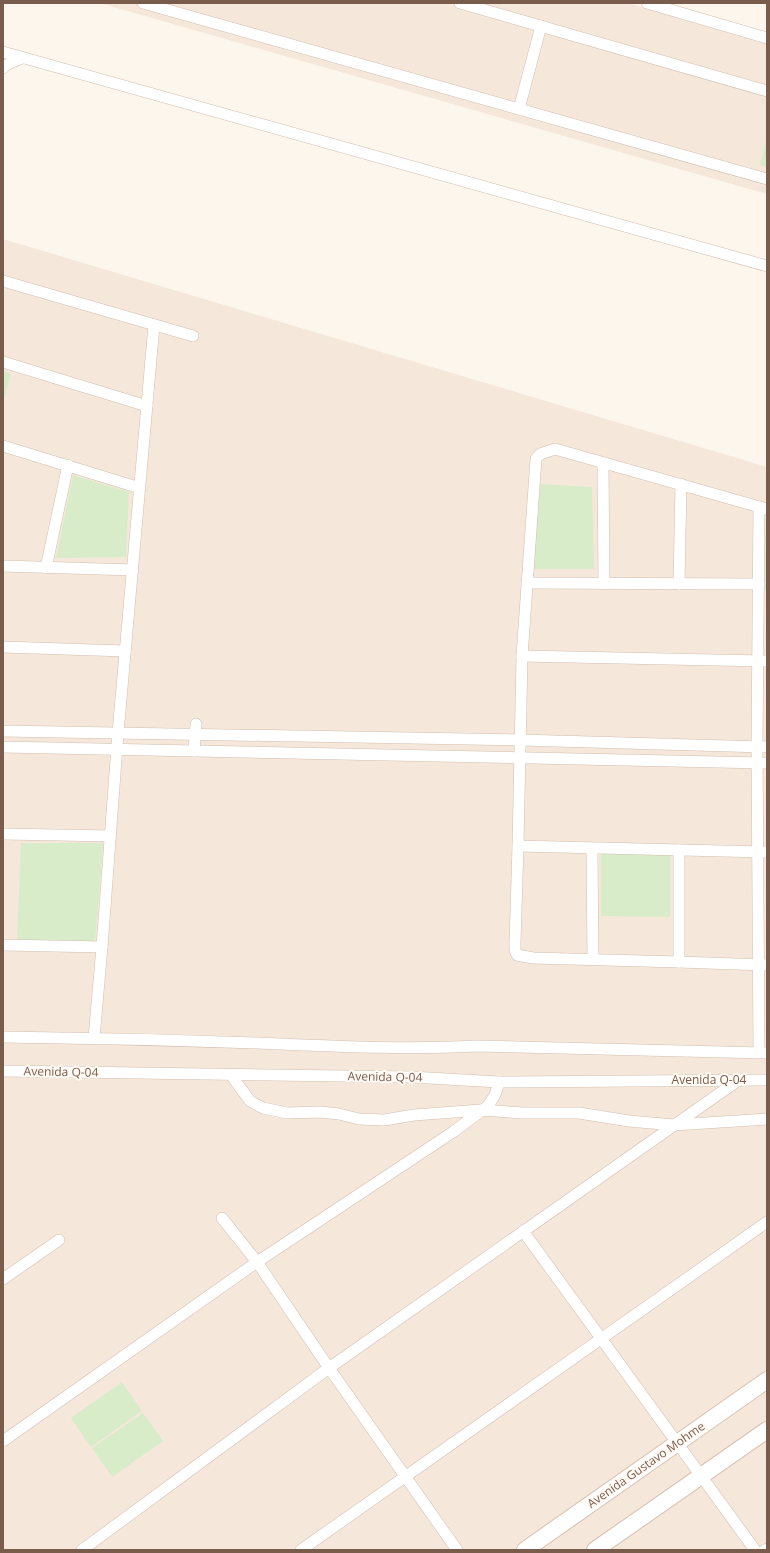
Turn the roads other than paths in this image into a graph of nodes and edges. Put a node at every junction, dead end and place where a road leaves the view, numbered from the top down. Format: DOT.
graph roads {
  1 [pos="143,3"];
  2 [pos="460,3"];
  3 [pos="647,3"];
  4 [pos="541,26"];
  5 [pos="767,38"];
  6 [pos="3,52"];
  7 [pos="22,58"];
  8 [pos="3,68"];
  9 [pos="767,91"];
  10 [pos="519,109"];
  11 [pos="767,179"];
  12 [pos="767,266"];
  13 [pos="3,281"];
  14 [pos="154,325"];
  15 [pos="193,336"];
  16 [pos="3,362"];
  17 [pos="147,406"];
  18 [pos="3,446"];
  19 [pos="603,463"];
  20 [pos="68,465"];
  21 [pos="681,484"];
  22 [pos="140,488"];
  23 [pos="763,508"];
  24 [pos="3,566"];
  25 [pos="46,568"];
  26 [pos="133,570"];
  27 [pos="527,583"];
  28 [pos="604,584"];
  29 [pos="679,584"];
  30 [pos="759,584"];
  31 [pos="3,647"];
  32 [pos="126,651"];
  33 [pos="522,656"];
  34 [pos="762,661"];
  35 [pos="195,729"];
  36 [pos="3,731"];
  37 [pos="118,733"];
  38 [pos="438,734"];
  39 [pos="520,740"];
  40 [pos="3,747"];
  41 [pos="762,747"];
  42 [pos="118,750"];
  43 [pos="194,751"];
  44 [pos="438,756"];
  45 [pos="520,758"];
  46 [pos="762,763"];
  47 [pos="3,834"];
  48 [pos="111,836"];
  49 [pos="518,846"];
  50 [pos="592,848"];
  51 [pos="679,850"];
  52 [pos="762,852"];
  53 [pos="3,945"];
  54 [pos="102,948"];
  55 [pos="593,959"];
  56 [pos="680,962"];
  57 [pos="763,965"];
  58 [pos="3,1037"];
  59 [pos="94,1038"];
  60 [pos="763,1052"];
  61 [pos="3,1071"];
  62 [pos="232,1075"];
  63 [pos="740,1079"];
  64 [pos="767,1080"];
  65 [pos="499,1082"];
  66 [pos="481,1110"];
  67 [pos="767,1120"];
  68 [pos="674,1125"];
  69 [pos="222,1218"];
  70 [pos="767,1222"];
  71 [pos="523,1231"];
  72 [pos="59,1240"];
  73 [pos="257,1262"];
  74 [pos="3,1279"];
  75 [pos="601,1339"];
  76 [pos="329,1368"];
  77 [pos="767,1380"];
  78 [pos="767,1430"];
  79 [pos="3,1440"];
  80 [pos="677,1443"];
  81 [pos="700,1475"];
  82 [pos="405,1476"];
  83 [pos="82,1550"];
  84 [pos="301,1550"];
  85 [pos="457,1550"];
  86 [pos="524,1550"];
  87 [pos="595,1550"];
  88 [pos="755,1550"];
  1 -- 10 [label="street"];
  2 -- 4 [label="street"];
  3 -- 5 [label="street"];
  4 -- 9 [label="street"];
  4 -- 10 [label="street"];
  6 -- 7 [label="street"];
  7 -- 8 [label="street"];
  7 -- 12 [label="street"];
  10 -- 11 [label="street"];
  13 -- 14 [label="street"];
  14 -- 15 [label="street"];
  14 -- 17 [label="street"];
  16 -- 17 [label="street"];
  17 -- 22 [label="street"];
  18 -- 20 [label="street"];
  19 -- 21 [label="street"];
  19 -- 27 [label="street"];
  19 -- 28 [label="street"];
  20 -- 22 [label="street"];
  20 -- 25 [label="street"];
  21 -- 23 [label="street"];
  21 -- 29 [label="street"];
  22 -- 26 [label="street"];
  23 -- 30 [label="street"];
  24 -- 25 [label="street"];
  25 -- 26 [label="street"];
  26 -- 32 [label="street"];
  27 -- 28 [label="street"];
  27 -- 33 [label="street"];
  28 -- 29 [label="street"];
  29 -- 30 [label="street"];
  30 -- 34 [label="street"];
  31 -- 32 [label="street"];
  32 -- 37 [label="street"];
  33 -- 34 [label="street"];
  33 -- 39 [label="street"];
  34 -- 41 [label="street"];
  35 -- 37 [label="street"];
  35 -- 38 [label="street"];
  35 -- 43 [label="street"];
  36 -- 37 [label="street"];
  37 -- 42 [label="street"];
  38 -- 39 [label="street"];
  38 -- 44 [label="street"];
  39 -- 41 [label="street"];
  39 -- 45 [label="street"];
  40 -- 42 [label="street"];
  41 -- 46 [label="street"];
  42 -- 43 [label="street"];
  42 -- 48 [label="street"];
  43 -- 44 [label="street"];
  44 -- 45 [label="street"];
  45 -- 46 [label="street"];
  45 -- 49 [label="street"];
  46 -- 52 [label="street"];
  47 -- 48 [label="street"];
  48 -- 54 [label="street"];
  49 -- 50 [label="street"];
  49 -- 55 [label="street"];
  50 -- 51 [label="street"];
  50 -- 55 [label="street"];
  51 -- 52 [label="street"];
  51 -- 56 [label="street"];
  52 -- 57 [label="street"];
  53 -- 54 [label="street"];
  54 -- 59 [label="street"];
  55 -- 56 [label="street"];
  56 -- 57 [label="street"];
  57 -- 60 [label="street"];
  58 -- 59 [label="street"];
  59 -- 60 [label="street"];
  61 -- 62 [label="street, Avenida Q-04"];
  62 -- 65 [label="street, Avenida Q-04"];
  62 -- 66 [label="street"];
  63 -- 64 [label="street, Avenida Q-04"];
  63 -- 65 [label="street, Avenida Q-04"];
  63 -- 68 [label="street"];
  65 -- 66 [label="street"];
  66 -- 68 [label="street"];
  66 -- 73 [label="street"];
  67 -- 68 [label="street"];
  68 -- 71 [label="street"];
  69 -- 73 [label="street"];
  70 -- 75 [label="street"];
  71 -- 75 [label="street"];
  71 -- 76 [label="street"];
  72 -- 74 [label="street"];
  73 -- 76 [label="street"];
  73 -- 79 [label="street"];
  75 -- 80 [label="street"];
  75 -- 82 [label="street"];
  76 -- 82 [label="street"];
  76 -- 83 [label="street"];
  77 -- 80 [label="street, Avenida Gustavo Mohme"];
  78 -- 81 [label="street"];
  80 -- 81 [label="street"];
  80 -- 86 [label="street, Avenida Gustavo Mohme"];
  81 -- 87 [label="street"];
  81 -- 88 [label="street"];
  82 -- 84 [label="street"];
  82 -- 85 [label="street"];
}
